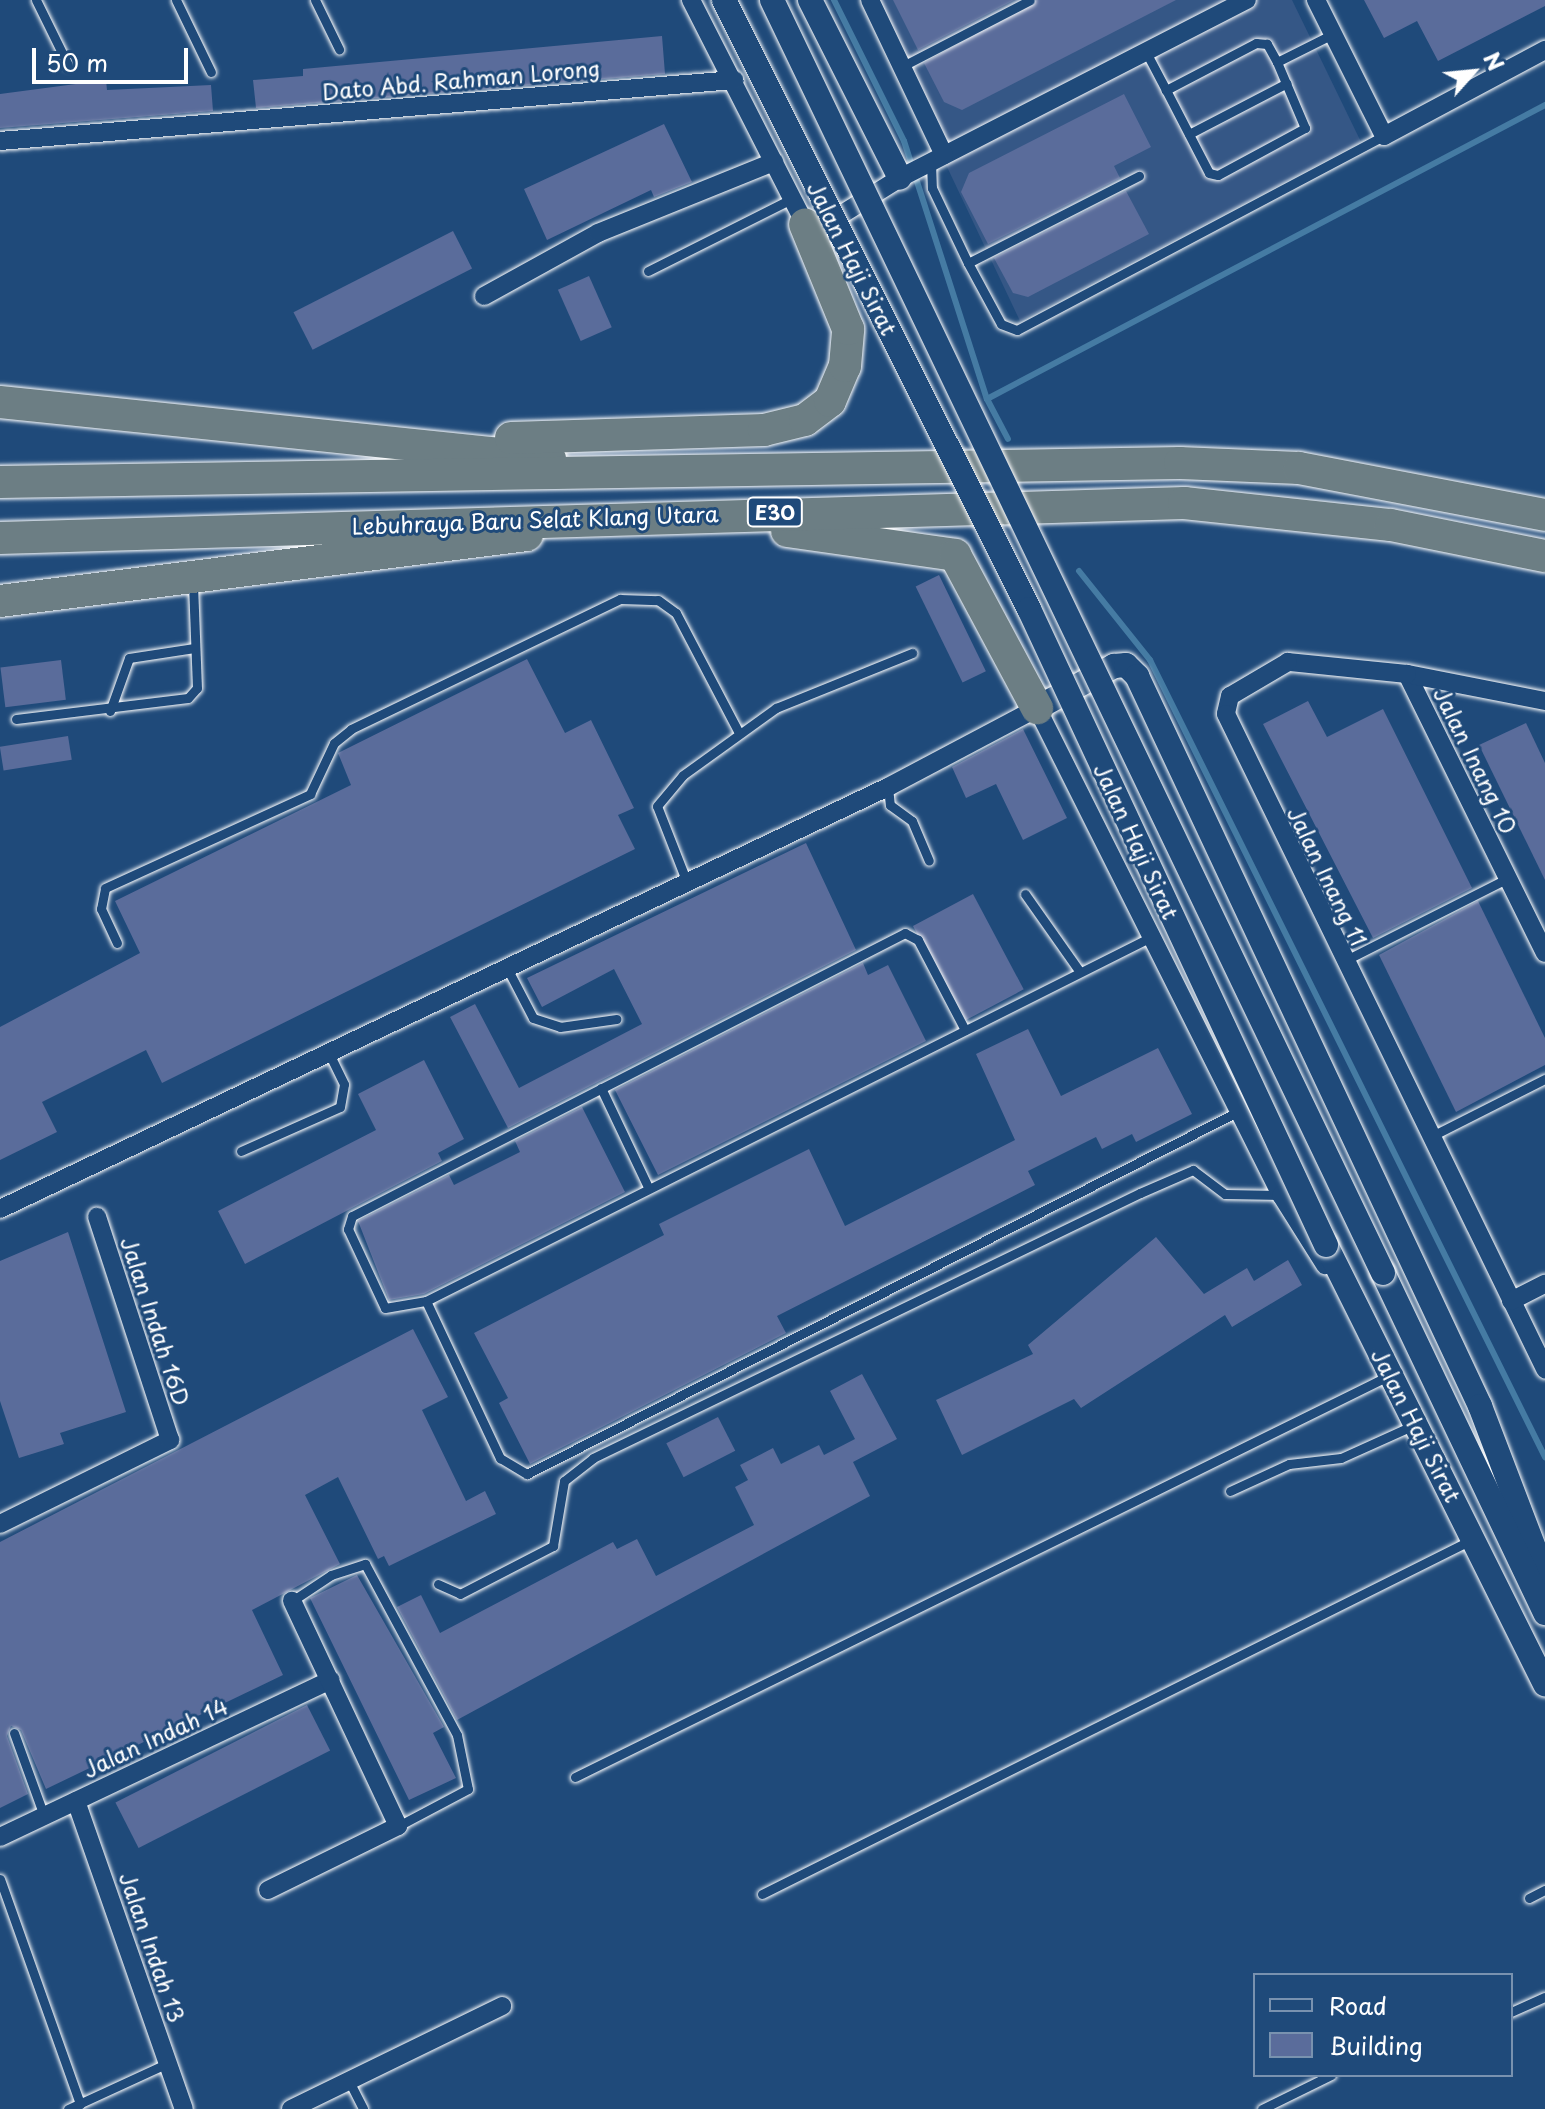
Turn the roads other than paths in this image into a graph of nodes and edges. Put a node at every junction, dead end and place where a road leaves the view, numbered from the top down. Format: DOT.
graph roads {
  1 [pos="36,0"];
  2 [pos="176,0"];
  3 [pos="315,0"];
  4 [pos="691,0"];
  5 [pos="724,0"];
  6 [pos="772,0"];
  7 [pos="810,0"];
  8 [pos="870,0"];
  9 [pos="1030,0"];
  10 [pos="1247,0"];
  11 [pos="1316,0"];
  12 [pos="1333,34"];
  13 [pos="339,49"];
  14 [pos="1545,50"];
  15 [pos="1146,52"];
  16 [pos="1277,62"];
  17 [pos="68,65"];
  18 [pos="901,67"];
  19 [pos="211,72"];
  20 [pos="734,80"];
  21 [pos="1287,83"];
  22 [pos="1166,90"];
  23 [pos="1189,134"];
  24 [pos="1384,136"];
  25 [pos="0,141"];
  26 [pos="933,161"];
  27 [pos="774,162"];
  28 [pos="1139,176"];
  29 [pos="903,177"];
  30 [pos="798,211"];
  31 [pos="968,263"];
  32 [pos="648,271"];
  33 [pos="484,296"];
  34 [pos="0,402"];
  35 [pos="392,442"];
  36 [pos="698,474"];
  37 [pos="0,482"];
  38 [pos="671,513"];
  39 [pos="1545,515"];
  40 [pos="0,538"];
  41 [pos="1545,556"];
  42 [pos="193,582"];
  43 [pos="0,601"];
  44 [pos="194,648"];
  45 [pos="912,653"];
  46 [pos="1407,674"];
  47 [pos="1545,701"];
  48 [pos="1037,708"];
  49 [pos="110,711"];
  50 [pos="16,719"];
  51 [pos="738,731"];
  52 [pos="888,787"];
  53 [pos="929,861"];
  54 [pos="1508,878"];
  55 [pos="686,880"];
  56 [pos="1025,894"];
  57 [pos="1153,936"];
  58 [pos="117,943"];
  59 [pos="1545,953"];
  60 [pos="1344,961"];
  61 [pos="507,968"];
  62 [pos="1080,972"];
  63 [pos="616,1019"];
  64 [pos="965,1030"];
  65 [pos="329,1053"];
  66 [pos="1545,1079"];
  67 [pos="601,1088"];
  68 [pos="1239,1111"];
  69 [pos="1430,1137"];
  70 [pos="241,1151"];
  71 [pos="648,1187"];
  72 [pos="1281,1195"];
  73 [pos="0,1209"];
  74 [pos="97,1217"];
  75 [pos="1545,1284"];
  76 [pos="426,1301"];
  77 [pos="1511,1301"];
  78 [pos="1378,1348"];
  79 [pos="1545,1369"];
  80 [pos="1390,1375"];
  81 [pos="1417,1423"];
  82 [pos="1230,1491"];
  83 [pos="0,1524"];
  84 [pos="1474,1538"];
  85 [pos="1545,1576"];
  86 [pos="438,1584"];
  87 [pos="292,1601"];
  88 [pos="1545,1613"];
  89 [pos="331,1680"];
  90 [pos="1545,1684"];
  91 [pos="14,1733"];
  92 [pos="575,1777"];
  93 [pos="76,1801"];
  94 [pos="44,1816"];
  95 [pos="398,1826"];
  96 [pos="0,1837"];
  97 [pos="0,1879"];
  98 [pos="268,1890"];
  99 [pos="1545,1890"];
  100 [pos="762,1894"];
  101 [pos="1529,1898"];
  102 [pos="1545,1997"];
  103 [pos="502,2006"];
  104 [pos="1513,2011"];
  105 [pos="168,2063"];
  106 [pos="1327,2077"];
  107 [pos="349,2081"];
  108 [pos="80,2104"];
  109 [pos="68,2109"];
  110 [pos="184,2109"];
  111 [pos="291,2109"];
  112 [pos="363,2109"];
  113 [pos="1262,2109"];
  1 -- 17 [label="lane"];
  2 -- 19 [label="lane"];
  3 -- 13 [label="lane"];
  4 -- 20 [label="street"];
  5 -- 78 [label="main road, Jalan Haji Sirat, bridge"];
  6 -- 88 [label="main road, Jalan Haji Sirat, bridge"];
  7 -- 29 [label="main road"];
  8 -- 18 [label="street"];
  9 -- 18 [label="lane"];
  10 -- 15 [label="street"];
  11 -- 12 [label="street"];
  12 -- 16 [label="lane"];
  12 -- 24 [label="street"];
  14 -- 24 [label="street"];
  15 -- 22 [label="lane"];
  15 -- 26 [label="street"];
  16 -- 21 [label="lane"];
  16 -- 22 [label="lane"];
  18 -- 26 [label="street"];
  20 -- 25 [label="street, Dato Abd. Rahman Lorong"];
  20 -- 27 [label="street"];
  21 -- 23 [label="lane"];
  21 -- 23 [label="lane"];
  22 -- 23 [label="lane"];
  24 -- 31 [label="lane"];
  26 -- 29 [label="street"];
  26 -- 31 [label="lane"];
  27 -- 30 [label="street"];
  27 -- 33 [label="street"];
  28 -- 31 [label="lane"];
  29 -- 30 [label="street"];
  30 -- 32 [label="lane"];
  30 -- 35 [label="highway"];
  34 -- 35 [label="highway"];
  35 -- 36 [label="highway"];
  36 -- 37 [label="highway, Lebuhraya Baru Selat Klang Utara / E30"];
  36 -- 39 [label="highway, Lebuhraya Baru Selat Klang Utara / E30"];
  38 -- 40 [label="highway, Lebuhraya Baru Selat Klang Utara / E30"];
  38 -- 41 [label="highway, Lebuhraya Baru Selat Klang Utara / E30"];
  38 -- 42 [label="highway"];
  38 -- 48 [label="highway"];
  42 -- 43 [label="highway"];
  42 -- 44 [label="lane"];
  44 -- 49 [label="lane"];
  44 -- 49 [label="lane"];
  45 -- 51 [label="lane"];
  46 -- 47 [label="street, Jalan Inang 11"];
  46 -- 54 [label="street, Jalan Inang 10"];
  46 -- 60 [label="street, Jalan Inang 11"];
  48 -- 52 [label="street"];
  48 -- 57 [label="street"];
  48 -- 85 [label="main road"];
  49 -- 50 [label="lane"];
  51 -- 55 [label="lane"];
  51 -- 58 [label="lane"];
  52 -- 53 [label="lane"];
  52 -- 55 [label="street"];
  54 -- 59 [label="street, Jalan Inang 10"];
  54 -- 60 [label="lane"];
  55 -- 61 [label="street"];
  56 -- 62 [label="lane"];
  57 -- 62 [label="lane"];
  57 -- 68 [label="street"];
  60 -- 69 [label="street, Jalan Inang 11"];
  61 -- 63 [label="lane"];
  61 -- 65 [label="street"];
  62 -- 64 [label="lane"];
  64 -- 67 [label="lane"];
  64 -- 71 [label="lane"];
  65 -- 70 [label="lane"];
  65 -- 73 [label="street"];
  66 -- 69 [label="lane"];
  67 -- 71 [label="lane"];
  67 -- 76 [label="lane"];
  68 -- 72 [label="street"];
  68 -- 76 [label="lane"];
  69 -- 77 [label="street, Jalan Inang 11"];
  71 -- 76 [label="lane"];
  72 -- 78 [label="street"];
  72 -- 86 [label="lane"];
  74 -- 83 [label="street, Jalan Indah 16D"];
  75 -- 77 [label="street"];
  77 -- 79 [label="street, Jalan Inang 11"];
  78 -- 80 [label="main road, Jalan Haji Sirat"];
  80 -- 81 [label="main road, Jalan Haji Sirat"];
  80 -- 92 [label="lane"];
  81 -- 82 [label="lane"];
  81 -- 84 [label="main road, Jalan Haji Sirat"];
  84 -- 90 [label="main road, Jalan Haji Sirat"];
  84 -- 100 [label="lane"];
  87 -- 89 [label="street"];
  87 -- 95 [label="lane"];
  89 -- 93 [label="street, Jalan Indah 14"];
  89 -- 95 [label="street"];
  91 -- 94 [label="lane"];
  93 -- 94 [label="street, Jalan Indah 14"];
  93 -- 105 [label="street, Jalan Indah 13"];
  94 -- 96 [label="street, Jalan Indah 14"];
  95 -- 98 [label="street"];
  97 -- 108 [label="lane"];
  99 -- 101 [label="lane"];
  102 -- 104 [label="lane"];
  103 -- 107 [label="street"];
  105 -- 108 [label="lane"];
  105 -- 110 [label="street, Jalan Indah 13"];
  106 -- 113 [label="lane"];
  107 -- 111 [label="street"];
  107 -- 112 [label="lane"];
  108 -- 109 [label="lane"];
}
